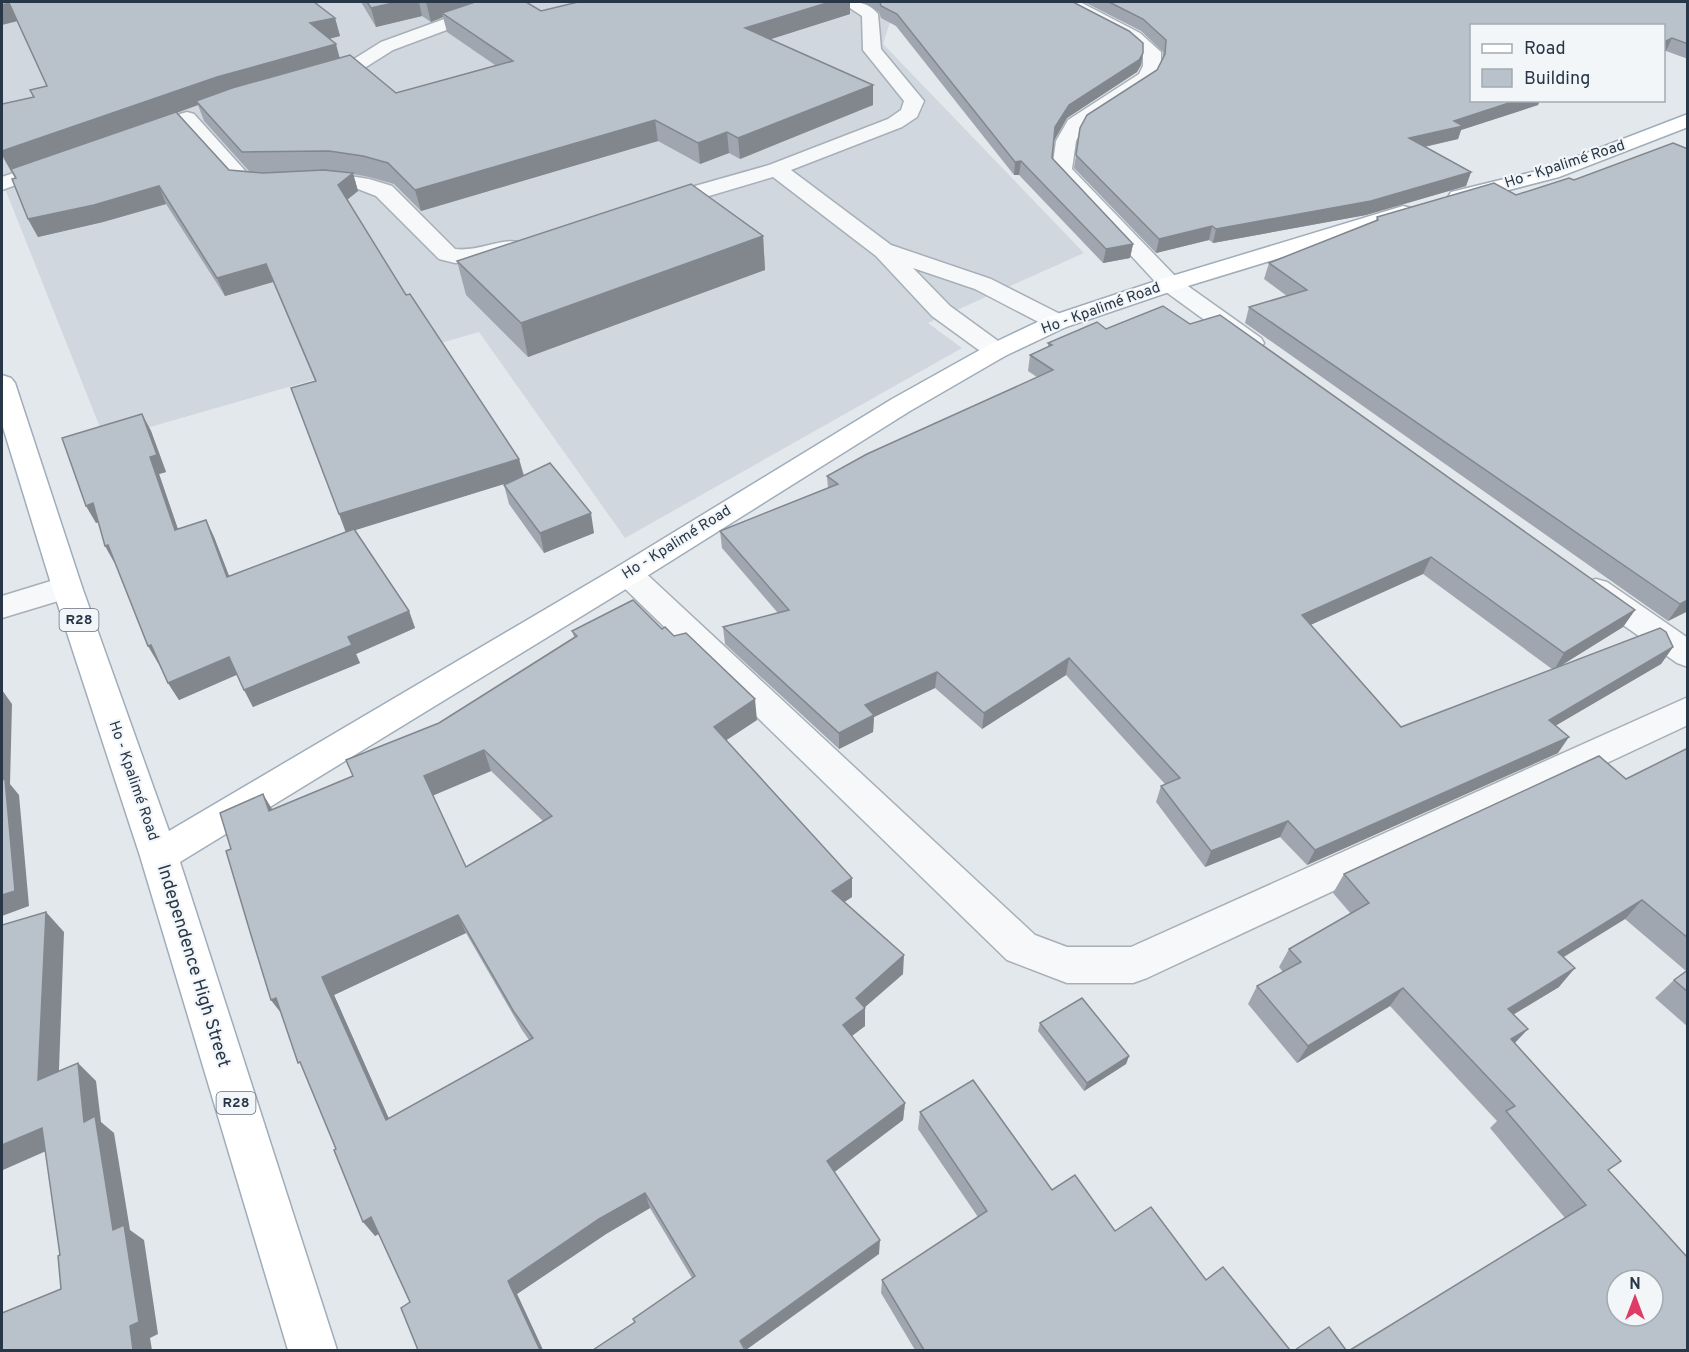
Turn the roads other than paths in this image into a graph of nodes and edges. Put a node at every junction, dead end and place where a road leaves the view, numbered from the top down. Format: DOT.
graph roads {
  1 [pos="505,2"];
  2 [pos="849,2"];
  3 [pos="1068,2"];
  4 [pos="297,83"];
  5 [pos="209,110"];
  6 [pos="187,117"];
  7 [pos="1688,120"];
  8 [pos="165,125"];
  9 [pos="67,160"];
  10 [pos="776,169"];
  11 [pos="2,184"];
  12 [pos="640,209"];
  13 [pos="526,243"];
  14 [pos="884,251"];
  15 [pos="1170,284"];
  16 [pos="1057,322"];
  17 [pos="996,351"];
  18 [pos="1276,360"];
  19 [pos="2,383"];
  20 [pos="1573,573"];
  21 [pos="628,574"];
  22 [pos="67,587"];
  23 [pos="2,607"];
  24 [pos="1688,655"];
  25 [pos="1688,710"];
  26 [pos="159,856"];
  27 [pos="312,1350"];
  1 -- 4 [label="street"];
  2 -- 10 [label="street"];
  3 -- 15 [label="street"];
  5 -- 6 [label="street"];
  6 -- 8 [label="street"];
  6 -- 13 [label="street"];
  7 -- 15 [label="main road, Ho - Kpalimé Road"];
  9 -- 11 [label="street"];
  10 -- 12 [label="street"];
  10 -- 14 [label="street"];
  14 -- 16 [label="street"];
  14 -- 17 [label="street"];
  15 -- 16 [label="main road, Ho - Kpalimé Road"];
  15 -- 18 [label="street"];
  16 -- 17 [label="main road, Ho - Kpalimé Road"];
  17 -- 21 [label="main road, Ho - Kpalimé Road"];
  19 -- 22 [label="main road, Ho - Kpalimé Road / R28"];
  20 -- 24 [label="street"];
  21 -- 25 [label="street"];
  21 -- 26 [label="main road, Ho - Kpalimé Road"];
  22 -- 23 [label="street"];
  22 -- 26 [label="main road, Ho - Kpalimé Road / R28"];
  26 -- 27 [label="main road, Independence High Street / R28"];
}
